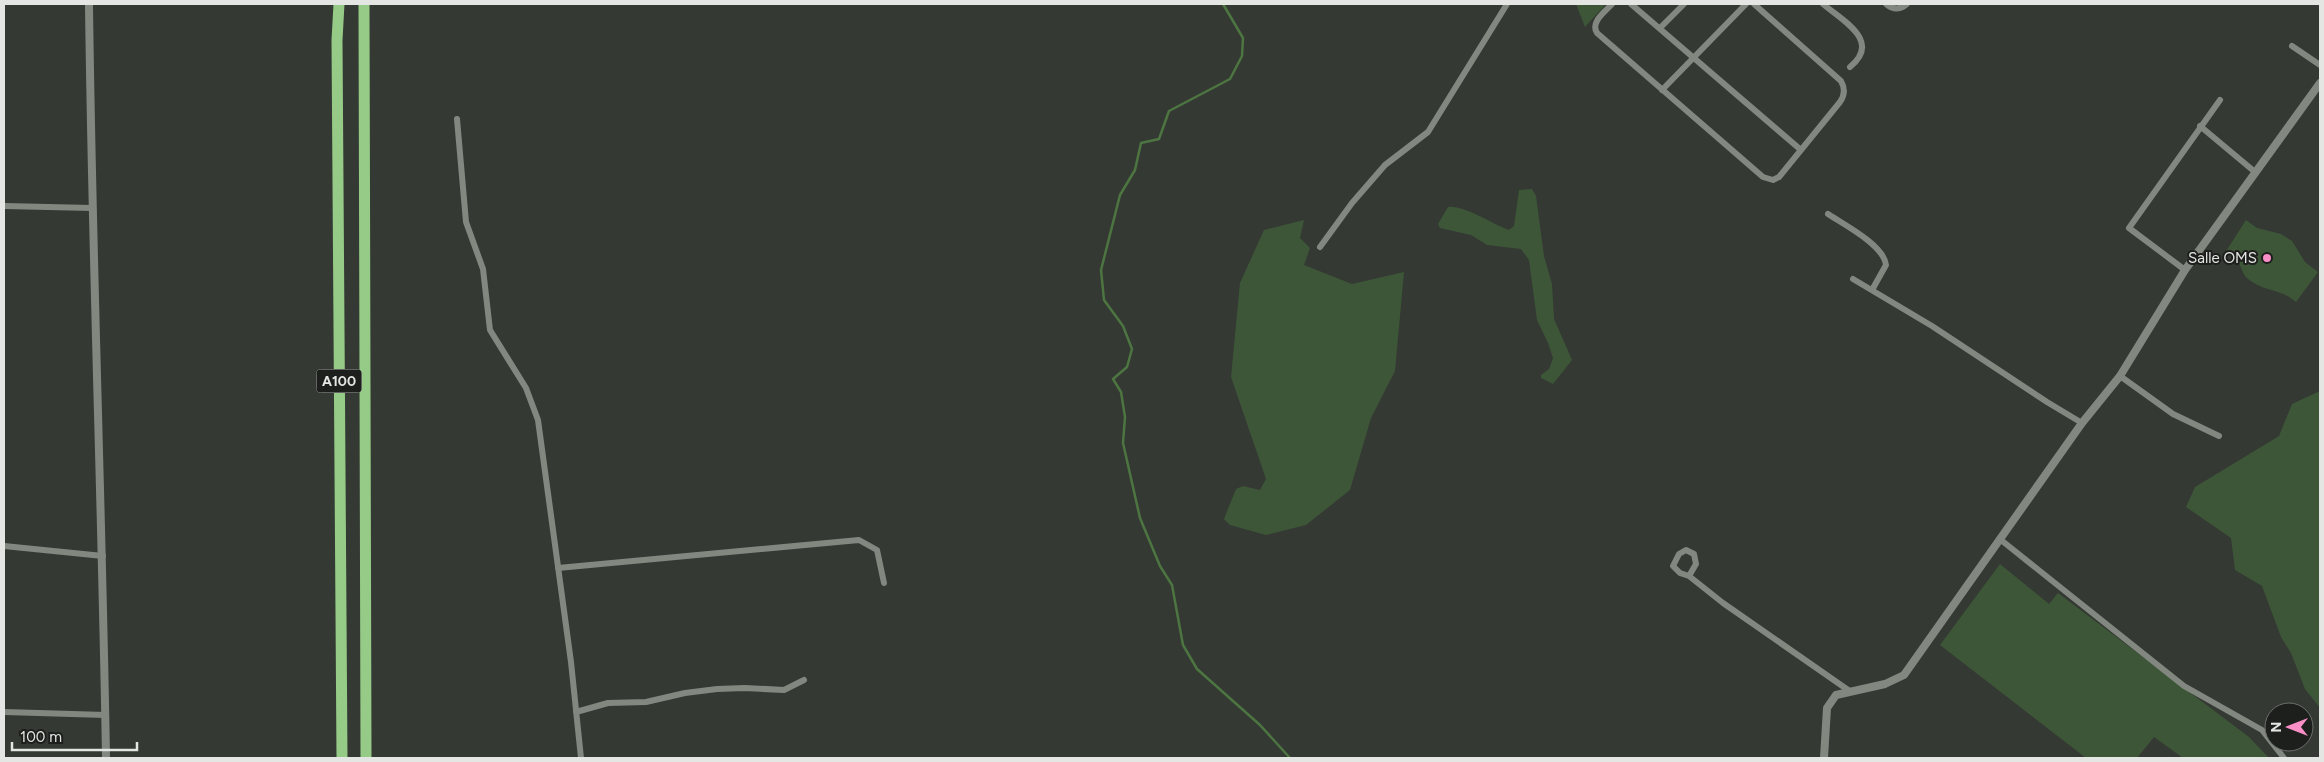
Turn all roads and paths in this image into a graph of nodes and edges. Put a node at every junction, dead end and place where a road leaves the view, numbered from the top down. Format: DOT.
graph roads {
  1 [pos="89,4"];
  2 [pos="338,4"];
  3 [pos="364,4"];
  4 [pos="370,4"];
  5 [pos="1507,4"];
  6 [pos="1612,4"];
  7 [pos="1631,4"];
  8 [pos="1684,4"];
  9 [pos="1746,4"];
  10 [pos="1754,4"];
  11 [pos="1823,4"];
  12 [pos="1886,4"];
  13 [pos="1907,4"];
  14 [pos="1660,28"];
  15 [pos="2292,46"];
  16 [pos="1694,58"];
  17 [pos="2320,65"];
  18 [pos="1850,67"];
  19 [pos="363,74"];
  20 [pos="2320,83"];
  21 [pos="1662,90"];
  22 [pos="2220,100"];
  23 [pos="457,119"];
  24 [pos="2200,126"];
  25 [pos="1801,150"];
  26 [pos="2255,172"];
  27 [pos="4,206"];
  28 [pos="92,208"];
  29 [pos="1828,214"];
  30 [pos="1320,248"];
  31 [pos="2185,270"];
  32 [pos="1853,279"];
  33 [pos="1872,290"];
  34 [pos="2120,376"];
  35 [pos="2082,423"];
  36 [pos="2218,436"];
  37 [pos="2001,540"];
  38 [pos="4,546"];
  39 [pos="103,556"];
  40 [pos="558,568"];
  41 [pos="1689,576"];
  42 [pos="884,583"];
  43 [pos="804,680"];
  44 [pos="1851,692"];
  45 [pos="4,712"];
  46 [pos="576,712"];
  47 [pos="106,715"];
  48 [pos="106,758"];
  49 [pos="342,758"];
  50 [pos="366,758"];
  51 [pos="581,758"];
  52 [pos="1824,758"];
  53 [pos="2284,758"];
  1 -- 28 [label="street"];
  2 -- 49 [label="highway, A100 / A100"];
  3 -- 19 [label="highway, A100"];
  4 -- 19 [label="highway"];
  5 -- 30 [label="street"];
  6 -- 21 [label="street"];
  7 -- 14 [label="street"];
  8 -- 14 [label="street"];
  9 -- 16 [label="street"];
  10 -- 25 [label="street"];
  11 -- 18 [label="street"];
  12 -- 13 [label="street"];
  14 -- 16 [label="street"];
  15 -- 17 [label="street"];
  16 -- 21 [label="street"];
  16 -- 25 [label="street"];
  19 -- 50 [label="highway, A100"];
  20 -- 26 [label="street"];
  21 -- 25 [label="street"];
  22 -- 24 [label="street"];
  23 -- 40 [label="street"];
  24 -- 26 [label="street"];
  24 -- 31 [label="street"];
  26 -- 31 [label="street"];
  27 -- 28 [label="street"];
  28 -- 39 [label="street"];
  29 -- 33 [label="street"];
  31 -- 34 [label="street"];
  32 -- 33 [label="street"];
  33 -- 35 [label="street"];
  34 -- 35 [label="street"];
  34 -- 36 [label="street"];
  35 -- 37 [label="street"];
  37 -- 44 [label="street"];
  37 -- 53 [label="street"];
  38 -- 39 [label="street"];
  39 -- 47 [label="street"];
  40 -- 42 [label="street"];
  40 -- 46 [label="street"];
  41 -- 44 [label="street"];
  43 -- 46 [label="street"];
  44 -- 52 [label="street"];
  45 -- 47 [label="street"];
  46 -- 51 [label="street"];
  47 -- 48 [label="street"];
}
